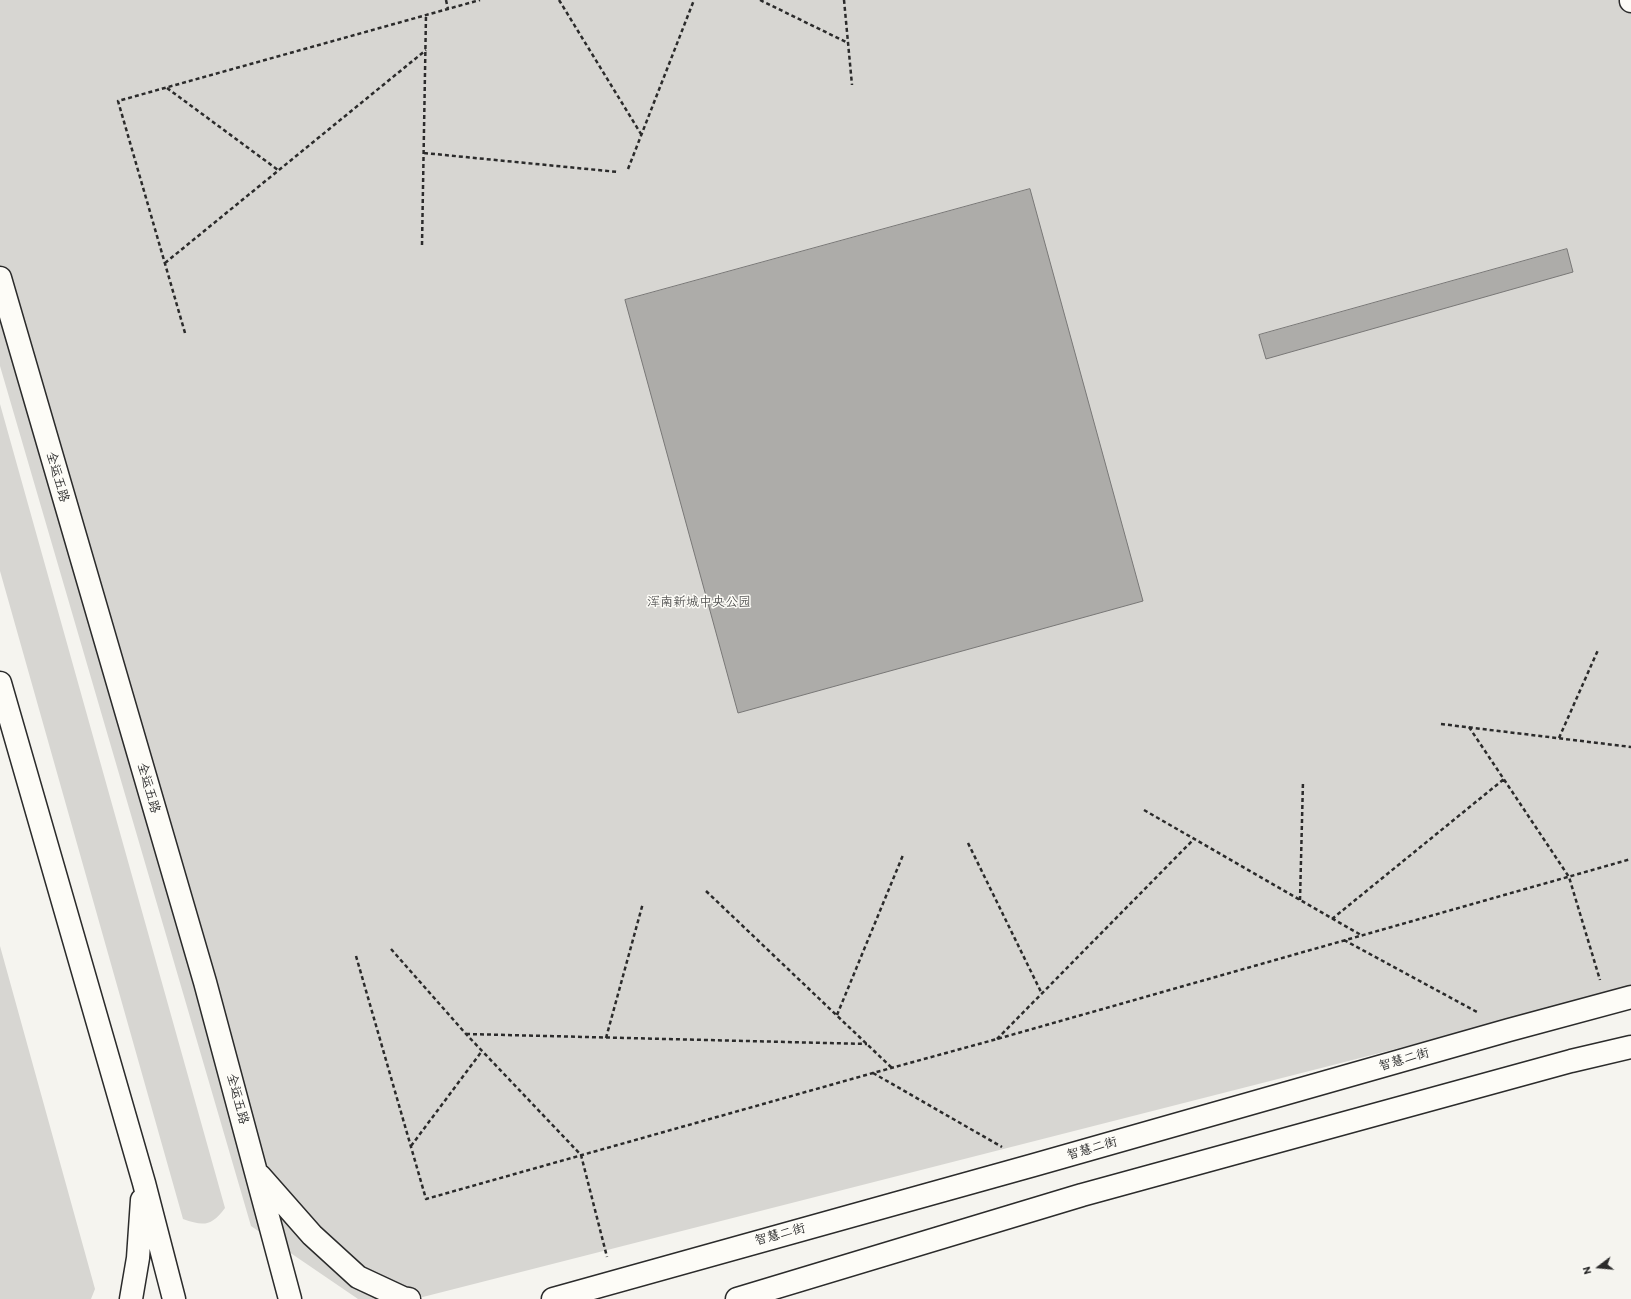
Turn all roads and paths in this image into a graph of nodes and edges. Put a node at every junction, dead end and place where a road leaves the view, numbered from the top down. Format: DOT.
graph roads {
  1 [pos="446,0"];
  2 [pos="480,0"];
  3 [pos="559,0"];
  4 [pos="694,0"];
  5 [pos="760,0"];
  6 [pos="844,0"];
  7 [pos="448,9"];
  8 [pos="426,15"];
  9 [pos="848,43"];
  10 [pos="426,50"];
  11 [pos="852,86"];
  12 [pos="167,88"];
  13 [pos="642,134"];
  14 [pos="424,153"];
  15 [pos="628,169"];
  16 [pos="278,170"];
  17 [pos="618,172"];
  18 [pos="422,245"];
  19 [pos="165,263"];
  20 [pos="0,278"];
  21 [pos="185,333"];
  22 [pos="1598,650"];
  23 [pos="0,683"];
  24 [pos="1441,724"];
  25 [pos="1469,727"];
  26 [pos="1559,738"];
  27 [pos="1631,747"];
  28 [pos="1504,779"];
  29 [pos="1303,781"];
  30 [pos="1144,810"];
  31 [pos="1194,839"];
  32 [pos="968,843"];
  33 [pos="903,855"];
  34 [pos="1631,859"];
  35 [pos="1569,877"];
  36 [pos="706,891"];
  37 [pos="1300,900"];
  38 [pos="643,903"];
  39 [pos="1332,919"];
  40 [pos="1361,936"];
  41 [pos="1343,940"];
  42 [pos="391,949"];
  43 [pos="356,956"];
  44 [pos="1042,994"];
  45 [pos="1631,997"];
  46 [pos="1608,1004"];
  47 [pos="837,1015"];
  48 [pos="1509,1030"];
  49 [pos="466,1034"];
  50 [pos="606,1038"];
  51 [pos="997,1039"];
  52 [pos="867,1044"];
  53 [pos="1631,1047"];
  54 [pos="482,1051"];
  55 [pos="893,1068"];
  56 [pos="873,1073"];
  57 [pos="411,1146"];
  58 [pos="581,1155"];
  59 [pos="1034,1165"];
  60 [pos="256,1172"];
  61 [pos="144,1183"];
  62 [pos="613,1282"];
  63 [pos="131,1299"];
  64 [pos="174,1299"];
  65 [pos="290,1299"];
  66 [pos="409,1299"];
  67 [pos="553,1299"];
  68 [pos="737,1299"];
  1 -- 7 [label="path"];
  2 -- 7 [label="path"];
  3 -- 13 [label="path"];
  4 -- 13 [label="path"];
  5 -- 9 [label="path"];
  6 -- 9 [label="path"];
  7 -- 8 [label="path"];
  8 -- 10 [label="path"];
  8 -- 12 [label="path"];
  9 -- 11 [label="path"];
  10 -- 14 [label="path"];
  10 -- 16 [label="path"];
  12 -- 16 [label="path"];
  12 -- 19 [label="path"];
  13 -- 15 [label="path"];
  14 -- 17 [label="path"];
  14 -- 18 [label="path"];
  16 -- 19 [label="path"];
  19 -- 21 [label="path"];
  20 -- 60 [label="main road, 全运五路"];
  22 -- 26 [label="path"];
  23 -- 61 [label="main road"];
  24 -- 25 [label="path"];
  25 -- 26 [label="path"];
  25 -- 28 [label="path"];
  26 -- 27 [label="path"];
  28 -- 35 [label="path"];
  28 -- 39 [label="path"];
  29 -- 37 [label="path"];
  30 -- 31 [label="path"];
  31 -- 37 [label="path"];
  31 -- 44 [label="path"];
  32 -- 44 [label="path"];
  33 -- 47 [label="path"];
  34 -- 35 [label="path"];
  35 -- 40 [label="path"];
  35 -- 46 [label="path"];
  36 -- 47 [label="path"];
  37 -- 39 [label="path"];
  38 -- 50 [label="path"];
  39 -- 40 [label="path"];
  40 -- 41 [label="path"];
  41 -- 48 [label="path"];
  41 -- 51 [label="path"];
  42 -- 49 [label="path"];
  43 -- 57 [label="path"];
  44 -- 51 [label="path"];
  45 -- 46 [label="main road, 智慧二街"];
  46 -- 48 [label="main road, 智慧二街"];
  47 -- 52 [label="path"];
  48 -- 59 [label="main road, 智慧二街"];
  49 -- 50 [label="path"];
  49 -- 54 [label="path"];
  50 -- 52 [label="path"];
  51 -- 55 [label="path"];
  52 -- 55 [label="path"];
  53 -- 68 [label="main road"];
  54 -- 57 [label="path"];
  54 -- 58 [label="path"];
  55 -- 56 [label="path"];
  56 -- 58 [label="path"];
  56 -- 59 [label="path"];
  57 -- 58 [label="path"];
  58 -- 62 [label="path"];
  59 -- 62 [label="main road, 智慧二街"];
  60 -- 65 [label="main road, 全运五路"];
  60 -- 66 [label="main road"];
  61 -- 63 [label="main road"];
  61 -- 64 [label="main road"];
  62 -- 67 [label="main road, 智慧二街"];
}
